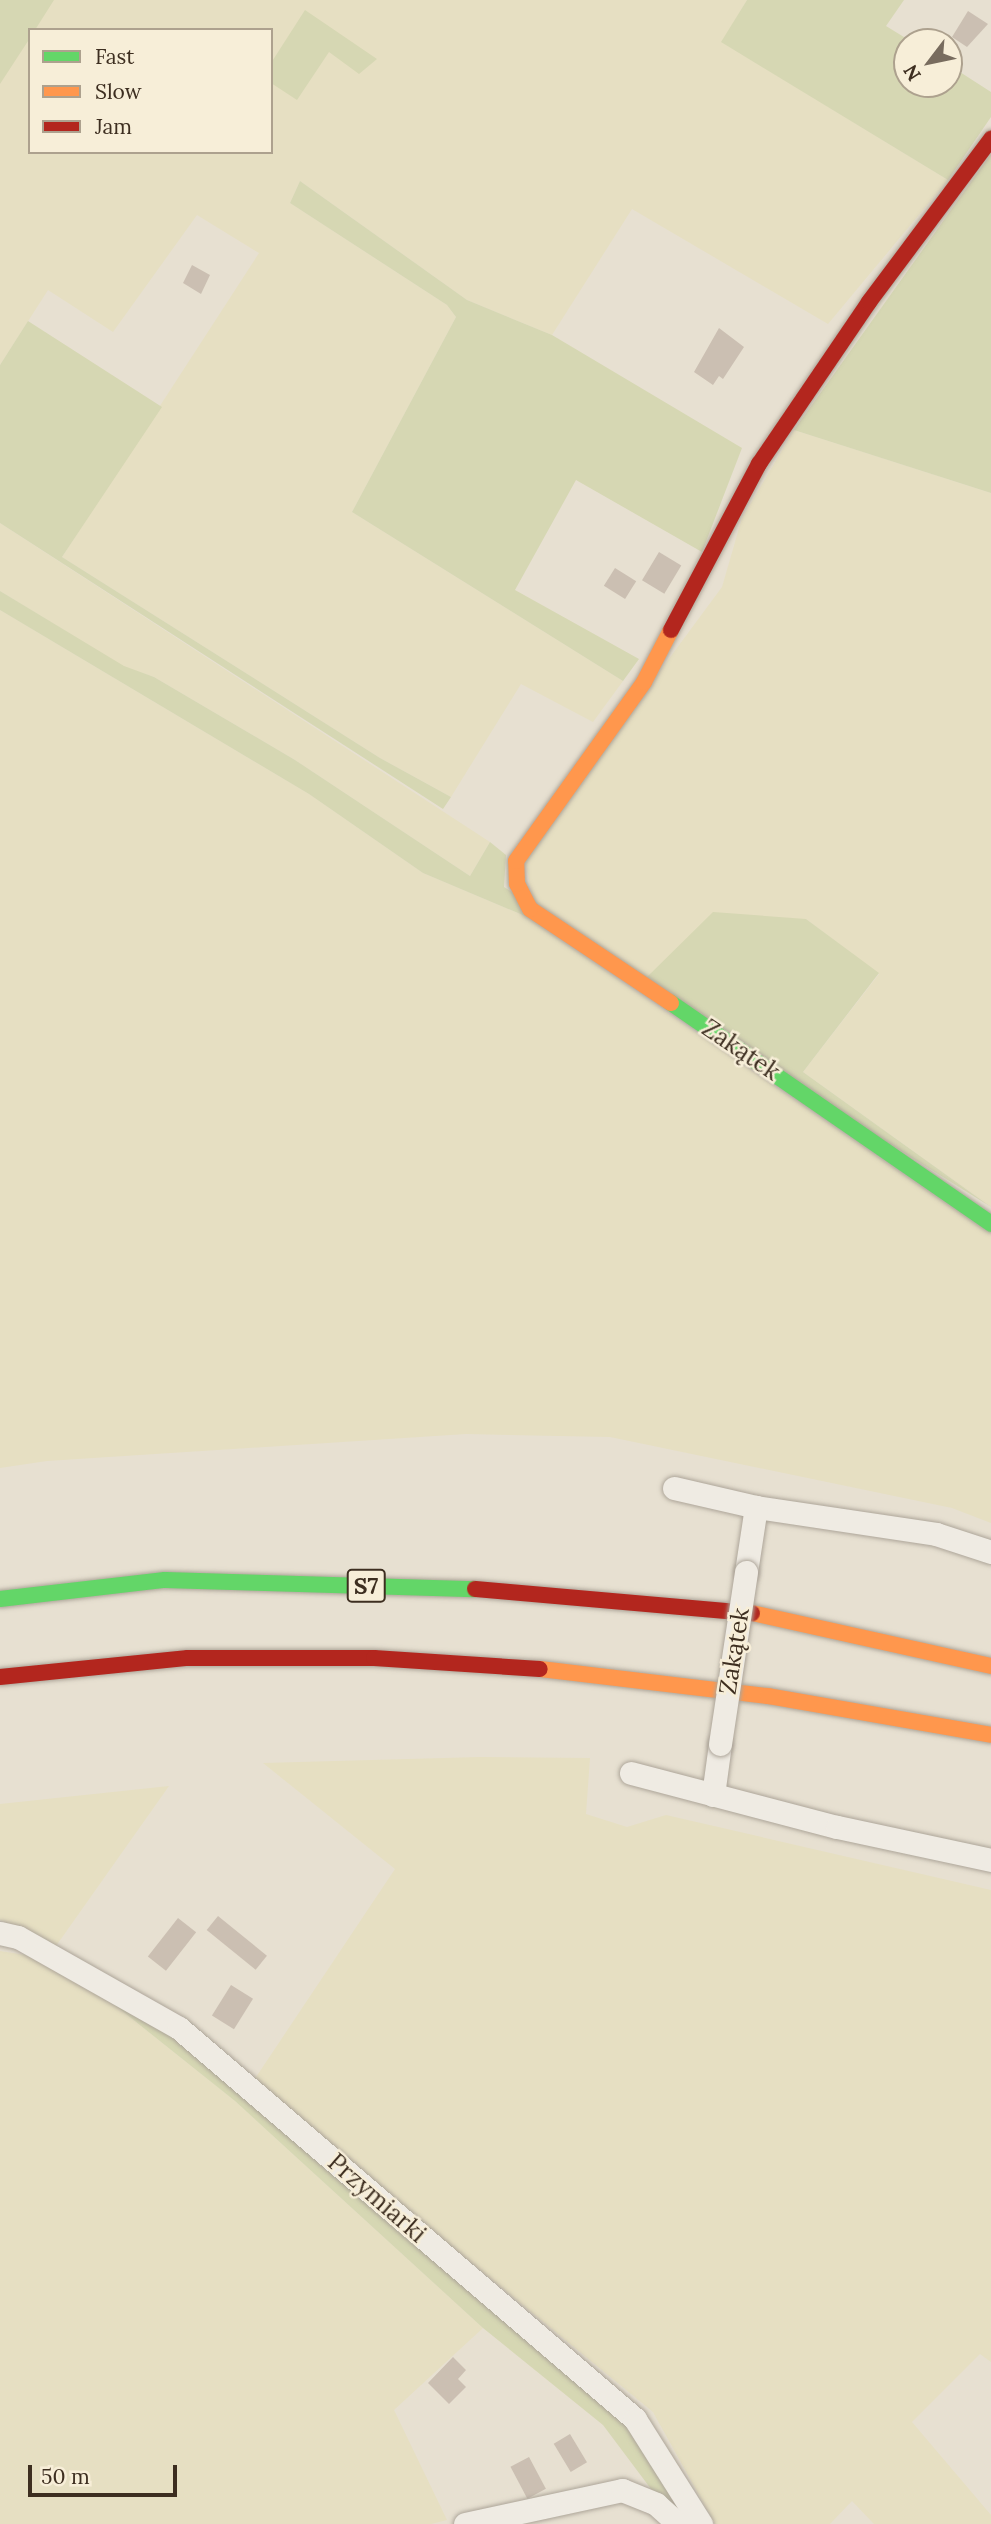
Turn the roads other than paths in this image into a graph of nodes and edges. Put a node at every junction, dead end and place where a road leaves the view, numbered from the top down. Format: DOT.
graph roads {
  1 [pos="991,139"];
  2 [pos="991,1224"];
  3 [pos="674,1489"];
  4 [pos="756,1507"];
  5 [pos="991,1552"];
  6 [pos="0,1599"];
  7 [pos="991,1666"];
  8 [pos="0,1677"];
  9 [pos="991,1735"];
  10 [pos="631,1773"];
  11 [pos="713,1795"];
  12 [pos="991,1860"];
  13 [pos="0,1933"];
  14 [pos="465,2524"];
  15 [pos="678,2524"];
  16 [pos="701,2524"];
  1 -- 2 [label="main road, Zakątek"];
  3 -- 4 [label="street"];
  4 -- 5 [label="street"];
  4 -- 11 [label="street, Zakątek, bridge"];
  6 -- 7 [label="main road, S7"];
  8 -- 9 [label="main road"];
  10 -- 11 [label="street"];
  11 -- 12 [label="street"];
  13 -- 16 [label="street, Przymiarki"];
  14 -- 15 [label="street"];
}
